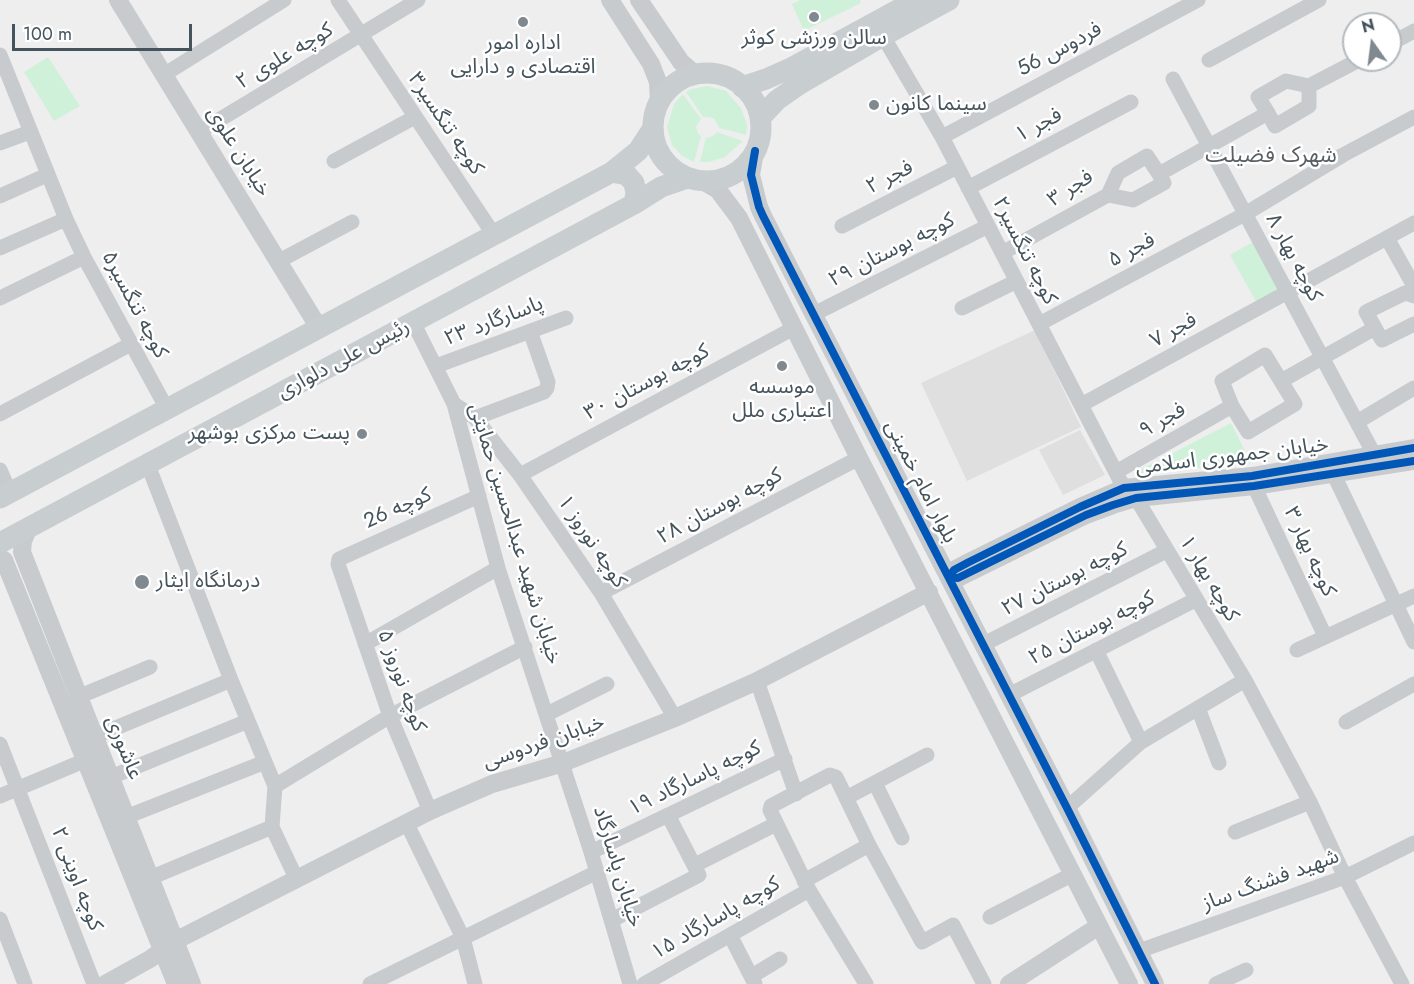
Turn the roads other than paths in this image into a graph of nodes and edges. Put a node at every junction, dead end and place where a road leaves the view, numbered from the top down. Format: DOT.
graph roads {
  1 [pos="118,0"];
  2 [pos="284,0"];
  3 [pos="338,0"];
  4 [pos="418,0"];
  5 [pos="610,0"];
  6 [pos="639,0"];
  7 [pos="916,0"];
  8 [pos="950,0"];
  9 [pos="1198,0"];
  10 [pos="1319,0"];
  11 [pos="649,18"];
  12 [pos="628,29"];
  13 [pos="361,36"];
  14 [pos="883,36"];
  15 [pos="0,55"];
  16 [pos="1209,60"];
  17 [pos="1342,69"];
  18 [pos="165,74"];
  19 [pos="696,75"];
  20 [pos="796,75"];
  21 [pos="1173,80"];
  22 [pos="1309,86"];
  23 [pos="742,87"];
  24 [pos="7,91"];
  25 [pos="658,102"];
  26 [pos="1131,102"];
  27 [pos="1268,113"];
  28 [pos="415,117"];
  29 [pos="1414,117"];
  30 [pos="760,118"];
  31 [pos="652,128"];
  32 [pos="30,132"];
  33 [pos="199,132"];
  34 [pos="942,137"];
  35 [pos="0,143"];
  36 [pos="1208,146"];
  37 [pos="755,152"];
  38 [pos="334,161"];
  39 [pos="957,167"];
  40 [pos="612,171"];
  41 [pos="1159,174"];
  42 [pos="48,175"];
  43 [pos="695,179"];
  44 [pos="968,188"];
  45 [pos="1108,195"];
  46 [pos="0,196"];
  47 [pos="634,204"];
  48 [pos="759,207"];
  49 [pos="1245,214"];
  50 [pos="739,218"];
  51 [pos="66,219"];
  52 [pos="352,222"];
  53 [pos="1414,223"];
  54 [pos="842,226"];
  55 [pos="988,226"];
  56 [pos="495,235"];
  57 [pos="1387,238"];
  58 [pos="0,248"];
  59 [pos="1002,253"];
  60 [pos="84,257"];
  61 [pos="279,261"];
  62 [pos="1017,281"];
  63 [pos="1414,286"];
  64 [pos="1287,292"];
  65 [pos="1414,296"];
  66 [pos="0,298"];
  67 [pos="962,308"];
  68 [pos="814,314"];
  69 [pos="566,318"];
  70 [pos="413,322"];
  71 [pos="1039,324"];
  72 [pos="1414,324"];
  73 [pos="319,328"];
  74 [pos="795,328"];
  75 [pos="1375,328"];
  76 [pos="530,331"];
  77 [pos="131,344"];
  78 [pos="1323,359"];
  79 [pos="436,366"];
  80 [pos="1281,381"];
  81 [pos="1414,388"];
  82 [pos="454,404"];
  83 [pos="1080,405"];
  84 [pos="1232,406"];
  85 [pos="167,409"];
  86 [pos="0,414"];
  87 [pos="475,418"];
  88 [pos="1357,422"];
  89 [pos="1414,448"];
  90 [pos="1376,456"];
  91 [pos="859,458"];
  92 [pos="1414,461"];
  93 [pos="148,465"];
  94 [pos="0,470"];
  95 [pos="520,475"];
  96 [pos="1334,475"];
  97 [pos="1125,486"];
  98 [pos="1254,486"];
  99 [pos="479,495"];
  100 [pos="5,496"];
  101 [pos="28,529"];
  102 [pos="0,543"];
  103 [pos="1166,551"];
  104 [pos="0,558"];
  105 [pos="338,564"];
  106 [pos="498,568"];
  107 [pos="949,577"];
  108 [pos="929,592"];
  109 [pos="601,593"];
  110 [pos="1414,596"];
  111 [pos="1195,600"];
  112 [pos="1396,604"];
  113 [pos="1325,636"];
  114 [pos="1414,642"];
  115 [pos="364,644"];
  116 [pos="982,645"];
  117 [pos="525,648"];
  118 [pos="1096,650"];
  119 [pos="1297,650"];
  120 [pos="150,667"];
  121 [pos="231,680"];
  122 [pos="1245,680"];
  123 [pos="757,681"];
  124 [pos="607,684"];
  125 [pos="1414,684"];
  126 [pos="1009,695"];
  127 [pos="78,697"];
  128 [pos="1198,708"];
  129 [pos="547,714"];
  130 [pos="390,716"];
  131 [pos="675,718"];
  132 [pos="248,721"];
  133 [pos="1346,722"];
  134 [pos="94,737"];
  135 [pos="1141,742"];
  136 [pos="0,744"];
  137 [pos="927,755"];
  138 [pos="785,759"];
  139 [pos="86,760"];
  140 [pos="265,762"];
  141 [pos="563,763"];
  142 [pos="1219,763"];
  143 [pos="111,777"];
  144 [pos="875,783"];
  145 [pos="275,786"];
  146 [pos="18,789"];
  147 [pos="796,794"];
  148 [pos="0,796"];
  149 [pos="846,798"];
  150 [pos="1310,802"];
  151 [pos="1067,808"];
  152 [pos="430,811"];
  153 [pos="668,814"];
  154 [pos="126,817"];
  155 [pos="407,824"];
  156 [pos="776,824"];
  157 [pos="272,827"];
  158 [pos="1235,832"];
  159 [pos="902,838"];
  160 [pos="1414,843"];
  161 [pos="869,845"];
  162 [pos="591,852"];
  163 [pos="695,865"];
  164 [pos="597,872"];
  165 [pos="1073,874"];
  166 [pos="1345,877"];
  167 [pos="150,878"];
  168 [pos="296,878"];
  169 [pos="807,885"];
  170 [pos="990,917"];
  171 [pos="0,919"];
  172 [pos="612,920"];
  173 [pos="1099,926"];
  174 [pos="729,935"];
  175 [pos="463,938"];
  176 [pos="169,946"];
  177 [pos="1139,951"];
  178 [pos="780,959"];
  179 [pos="1246,970"];
  180 [pos="754,980"];
  181 [pos="863,983"];
  182 [pos="25,984"];
  183 [pos="94,984"];
  184 [pos="105,984"];
  185 [pos="176,984"];
  186 [pos="192,984"];
  187 [pos="370,984"];
  188 [pos="475,984"];
  189 [pos="630,984"];
  190 [pos="644,984"];
  191 [pos="984,984"];
  192 [pos="1009,984"];
  193 [pos="1129,984"];
  194 [pos="1155,984"];
  195 [pos="1216,984"];
  196 [pos="1402,984"];
  1 -- 18 [label="street, خیابان علوی"];
  2 -- 18 [label="street"];
  3 -- 13 [label="street, کوچه تنگسیر۳"];
  4 -- 13 [label="street, کوچه علوی ۲"];
  5 -- 12 [label="street"];
  6 -- 11 [label="street"];
  7 -- 20 [label="main road"];
  8 -- 14 [label="main road"];
  9 -- 34 [label="street, فردوس 56"];
  10 -- 16 [label="street"];
  11 -- 12 [label="street"];
  11 -- 19 [label="street"];
  12 -- 25 [label="street"];
  13 -- 28 [label="street, کوچه تنگسیر۳"];
  13 -- 33 [label="street, کوچه علوی ۲"];
  14 -- 20 [label="main road"];
  14 -- 34 [label="street, کوچه تنگسیر۲"];
  15 -- 24 [label="street, کوچه تنگسیر۵"];
  17 -- 22 [label="street"];
  18 -- 33 [label="street, خیابان علوی"];
  19 -- 23 [label="main road"];
  19 -- 25 [label="main road"];
  20 -- 23 [label="main road"];
  20 -- 30 [label="main road"];
  21 -- 36 [label="street, کوچه بهار ۸"];
  22 -- 27 [label="street"];
  22 -- 27 [label="street"];
  23 -- 30 [label="main road"];
  24 -- 32 [label="street, کوچه تنگسیر۵"];
  25 -- 31 [label="main road"];
  26 -- 44 [label="street, فجر ۱"];
  27 -- 36 [label="street"];
  28 -- 38 [label="street"];
  28 -- 56 [label="street, کوچه تنگسیر۳"];
  29 -- 49 [label="street, فجر ۵"];
  30 -- 37 [label="main road"];
  31 -- 40 [label="main road, رئیس علی دلواری"];
  31 -- 43 [label="main road"];
  32 -- 35 [label="street"];
  32 -- 42 [label="street, کوچه تنگسیر۵"];
  33 -- 61 [label="street, خیابان علوی"];
  34 -- 39 [label="street, کوچه تنگسیر۲"];
  36 -- 41 [label="street"];
  36 -- 49 [label="street, کوچه بهار ۸"];
  37 -- 43 [label="main road"];
  37 -- 48 [label="street, بلوار امام خمینی"];
  39 -- 44 [label="street, کوچه تنگسیر۲"];
  39 -- 54 [label="street, فجر ۲"];
  40 -- 47 [label="main road"];
  40 -- 56 [label="main road, رئیس علی دلواری"];
  41 -- 45 [label="street"];
  41 -- 45 [label="street, فجر ۳"];
  42 -- 46 [label="street"];
  42 -- 51 [label="street, کوچه تنگسیر۵"];
  43 -- 47 [label="main road, رئیس علی دلواری"];
  43 -- 50 [label="street, بلوار امام خمینی"];
  44 -- 55 [label="street, کوچه تنگسیر۲"];
  45 -- 59 [label="street, فجر ۳"];
  47 -- 70 [label="main road, رئیس علی دلواری"];
  48 -- 50 [label="street"];
  48 -- 68 [label="street, بلوار امام خمینی"];
  49 -- 64 [label="street, کوچه بهار ۸"];
  49 -- 71 [label="street, فجر ۵"];
  50 -- 74 [label="street, بلوار امام خمینی"];
  51 -- 58 [label="street"];
  51 -- 60 [label="street, کوچه تنگسیر۵"];
  52 -- 61 [label="street"];
  53 -- 57 [label="street, فجر ۷"];
  55 -- 59 [label="street, کوچه تنگسیر۲"];
  55 -- 68 [label="street, کوچه بوستان ۲۹"];
  56 -- 73 [label="main road, رئیس علی دلواری"];
  57 -- 63 [label="street"];
  57 -- 64 [label="street, فجر ۷"];
  59 -- 62 [label="street, کوچه تنگسیر۲"];
  60 -- 66 [label="street"];
  60 -- 77 [label="street, کوچه تنگسیر۵"];
  61 -- 73 [label="street, خیابان علوی"];
  62 -- 67 [label="street"];
  62 -- 71 [label="street, کوچه تنگسیر۲"];
  64 -- 78 [label="street, کوچه بهار ۸"];
  64 -- 83 [label="street, فجر ۷"];
  65 -- 75 [label="street"];
  68 -- 107 [label="street, بلوار امام خمینی"];
  69 -- 76 [label="street, پاسارگارد ۲۳"];
  70 -- 79 [label="street, خیابان شهید عبدالحسین حمایتی"];
  70 -- 93 [label="main road, رئیس علی دلواری"];
  71 -- 83 [label="street, کوچه تنگسیر۲"];
  72 -- 75 [label="street"];
  73 -- 85 [label="main road, رئیس علی دلواری"];
  74 -- 91 [label="street, بلوار امام خمینی"];
  74 -- 95 [label="street, کوچه بوستان ۳۰"];
  75 -- 78 [label="street"];
  76 -- 79 [label="street, پاسارگارد ۲۳"];
  76 -- 87 [label="street"];
  77 -- 85 [label="street, کوچه تنگسیر۵"];
  77 -- 86 [label="street"];
  78 -- 80 [label="street"];
  78 -- 88 [label="street, کوچه بهار ۸"];
  79 -- 82 [label="street, خیابان شهید عبدالحسین حمایتی"];
  80 -- 84 [label="street"];
  80 -- 84 [label="street"];
  81 -- 88 [label="street"];
  82 -- 87 [label="street, کوچه نوروز ۱"];
  82 -- 99 [label="street, خیابان شهید عبدالحسین حمایتی"];
  83 -- 97 [label="street, کوچه تنگسیر۲"];
  84 -- 97 [label="street, فجر ۹"];
  85 -- 100 [label="main road, رئیس علی دلواری"];
  87 -- 95 [label="street, کوچه نوروز ۱"];
  88 -- 90 [label="street, کوچه بهار ۸"];
  89 -- 90 [label="street, خیابان جمهوری اسلامی"];
  90 -- 97 [label="street, خیابان جمهوری اسلامی"];
  91 -- 108 [label="street, بلوار امام خمینی"];
  91 -- 109 [label="street, کوچه بوستان ۲۸"];
  92 -- 96 [label="street, خیابان جمهوری اسلامی"];
  93 -- 101 [label="main road, رئیس علی دلواری"];
  93 -- 121 [label="street"];
  94 -- 100 [label="street"];
  95 -- 109 [label="street, کوچه نوروز ۱"];
  96 -- 98 [label="street, خیابان جمهوری اسلامی"];
  96 -- 112 [label="street"];
  97 -- 98 [label="street, خیابان جمهوری اسلامی"];
  97 -- 103 [label="street, کوچه بهار ۱"];
  97 -- 107 [label="street, خیابان جمهوری اسلامی"];
  98 -- 113 [label="street, کوچه بهار ۳"];
  99 -- 105 [label="street, کوچه 26"];
  99 -- 106 [label="street, خیابان شهید عبدالحسین حمایتی"];
  101 -- 102 [label="main road, رئیس علی دلواری"];
  101 -- 127 [label="street, عاشوری"];
  103 -- 111 [label="street, کوچه بهار ۱"];
  103 -- 116 [label="street, کوچه بوستان ۲۷"];
  104 -- 139 [label="street, عاشوری"];
  105 -- 115 [label="street, کوچه نوروز ۵"];
  106 -- 115 [label="street"];
  106 -- 117 [label="street, خیابان شهید عبدالحسین حمایتی"];
  107 -- 116 [label="street, بلوار امام خمینی"];
  108 -- 123 [label="street, خیابان فردوسی"];
  108 -- 165 [label="street, بلوار امام خمینی"];
  109 -- 131 [label="street, کوچه نوروز ۱"];
  110 -- 112 [label="street"];
  111 -- 118 [label="street, کوچه بوستان ۲۵"];
  111 -- 122 [label="street, کوچه بهار ۱"];
  112 -- 113 [label="street"];
  112 -- 114 [label="street"];
  113 -- 119 [label="street"];
  115 -- 130 [label="street, کوچه نوروز ۵"];
  116 -- 126 [label="street, بلوار امام خمینی"];
  117 -- 129 [label="street, خیابان شهید عبدالحسین حمایتی"];
  117 -- 130 [label="street"];
  118 -- 126 [label="street, کوچه بوستان ۲۵"];
  118 -- 135 [label="street"];
  120 -- 127 [label="street"];
  121 -- 132 [label="street"];
  121 -- 134 [label="street"];
  122 -- 128 [label="street"];
  122 -- 150 [label="street, کوچه بهار ۱"];
  123 -- 131 [label="street, خیابان فردوسی"];
  123 -- 138 [label="street"];
  124 -- 129 [label="street"];
  125 -- 133 [label="street"];
  126 -- 151 [label="street, بلوار امام خمینی"];
  127 -- 134 [label="street, عاشوری"];
  128 -- 135 [label="street"];
  128 -- 142 [label="street"];
  129 -- 141 [label="street, خیابان شهید عبدالحسین حمایتی"];
  130 -- 145 [label="street"];
  130 -- 152 [label="street, کوچه نوروز ۵"];
  131 -- 141 [label="street, خیابان فردوسی"];
  132 -- 140 [label="street"];
  132 -- 143 [label="street"];
  134 -- 143 [label="street, عاشوری"];
  135 -- 151 [label="street"];
  136 -- 146 [label="street, کوچه اوینی ۲"];
  137 -- 144 [label="street"];
  138 -- 147 [label="street"];
  138 -- 153 [label="street, کوچه پاسارگاد ۱۹"];
  139 -- 146 [label="street"];
  139 -- 176 [label="street, عاشوری"];
  140 -- 145 [label="street"];
  140 -- 154 [label="street"];
  141 -- 152 [label="street, خیابان فردوسی"];
  141 -- 162 [label="street, خیابان پاسارگاد"];
  143 -- 154 [label="street, عاشوری"];
  144 -- 149 [label="street"];
  144 -- 159 [label="street"];
  145 -- 157 [label="street"];
  146 -- 148 [label="street"];
  146 -- 183 [label="street, کوچه اوینی ۲"];
  147 -- 149 [label="street"];
  147 -- 156 [label="street"];
  149 -- 161 [label="street"];
  150 -- 158 [label="street"];
  150 -- 166 [label="street, کوچه بهار ۱"];
  151 -- 177 [label="street, بلوار امام خمینی"];
  152 -- 155 [label="street, خیابان فردوسی"];
  153 -- 162 [label="street, کوچه پاسارگاد ۱۹"];
  153 -- 163 [label="street"];
  154 -- 167 [label="street, عاشوری"];
  155 -- 168 [label="street, خیابان فردوسی"];
  155 -- 175 [label="street"];
  156 -- 163 [label="street"];
  156 -- 169 [label="street"];
  157 -- 167 [label="street"];
  157 -- 168 [label="street"];
  160 -- 166 [label="street, شهید فشنگ ساز"];
  161 -- 169 [label="street, کوچه پاسارگاد ۱۵"];
  161 -- 191 [label="street"];
  162 -- 164 [label="street, خیابان پاسارگاد"];
  163 -- 172 [label="street"];
  164 -- 172 [label="street, خیابان پاسارگاد"];
  164 -- 175 [label="street"];
  165 -- 170 [label="street"];
  165 -- 173 [label="street, بلوار امام خمینی"];
  166 -- 177 [label="street, شهید فشنگ ساز"];
  166 -- 196 [label="street, کوچه بهار ۱"];
  167 -- 176 [label="street, عاشوری"];
  168 -- 176 [label="street, خیابان فردوسی"];
  169 -- 174 [label="street, کوچه پاسارگاد ۱۵"];
  169 -- 181 [label="street"];
  171 -- 182 [label="street"];
  172 -- 189 [label="street, خیابان پاسارگاد"];
  173 -- 192 [label="street"];
  173 -- 193 [label="street, بلوار امام خمینی"];
  174 -- 180 [label="street"];
  174 -- 190 [label="street, کوچه پاسارگاد ۱۵"];
  175 -- 187 [label="street"];
  175 -- 188 [label="street"];
  176 -- 184 [label="street, خیابان فردوسی"];
  176 -- 185 [label="street, عاشوری"];
  176 -- 186 [label="street, عاشوری"];
  177 -- 194 [label="street, بلوار امام خمینی"];
  178 -- 180 [label="street"];
  179 -- 195 [label="street"];
}
